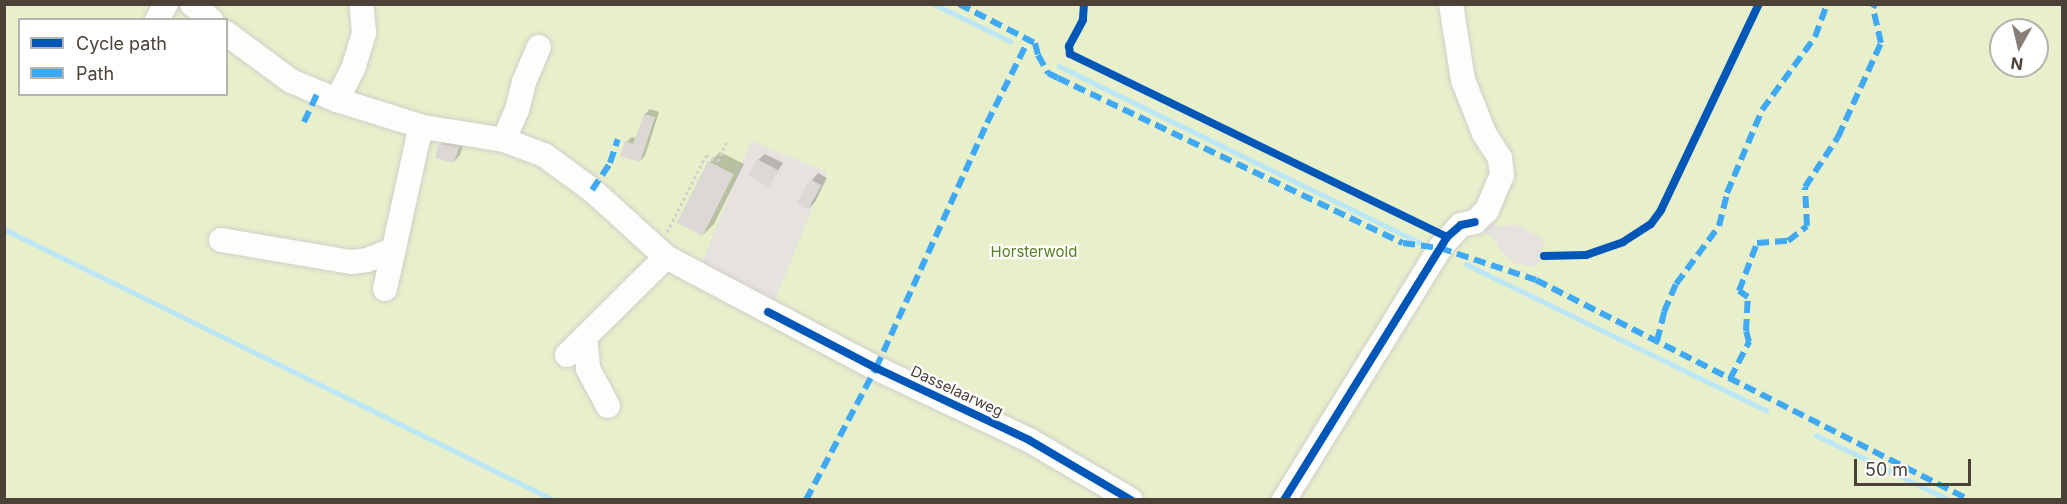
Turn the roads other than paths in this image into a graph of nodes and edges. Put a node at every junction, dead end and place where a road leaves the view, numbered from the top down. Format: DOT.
graph roads {
  1 [pos="166,4"];
  2 [pos="192,4"];
  3 [pos="1451,4"];
  4 [pos="362,8"];
  5 [pos="158,18"];
  6 [pos="208,18"];
  7 [pos="228,34"];
  8 [pos="539,47"];
  9 [pos="337,100"];
  10 [pos="423,127"];
  11 [pos="504,140"];
  12 [pos="221,240"];
  13 [pos="393,250"];
  14 [pos="661,253"];
  15 [pos="385,289"];
  16 [pos="585,338"];
  17 [pos="567,355"];
  18 [pos="608,406"];
  19 [pos="1131,500"];
  20 [pos="1284,500"];
  1 -- 5 [label="street"];
  2 -- 6 [label="street"];
  3 -- 20 [label="street"];
  4 -- 9 [label="street"];
  7 -- 9 [label="street, Dasselaarweg"];
  8 -- 11 [label="street"];
  9 -- 10 [label="street, Dasselaarweg"];
  10 -- 11 [label="street, Dasselaarweg"];
  10 -- 13 [label="street"];
  11 -- 14 [label="street, Dasselaarweg"];
  12 -- 13 [label="street"];
  13 -- 15 [label="street"];
  14 -- 16 [label="street"];
  14 -- 19 [label="street, Dasselaarweg"];
  16 -- 17 [label="street"];
  16 -- 18 [label="street"];
}
